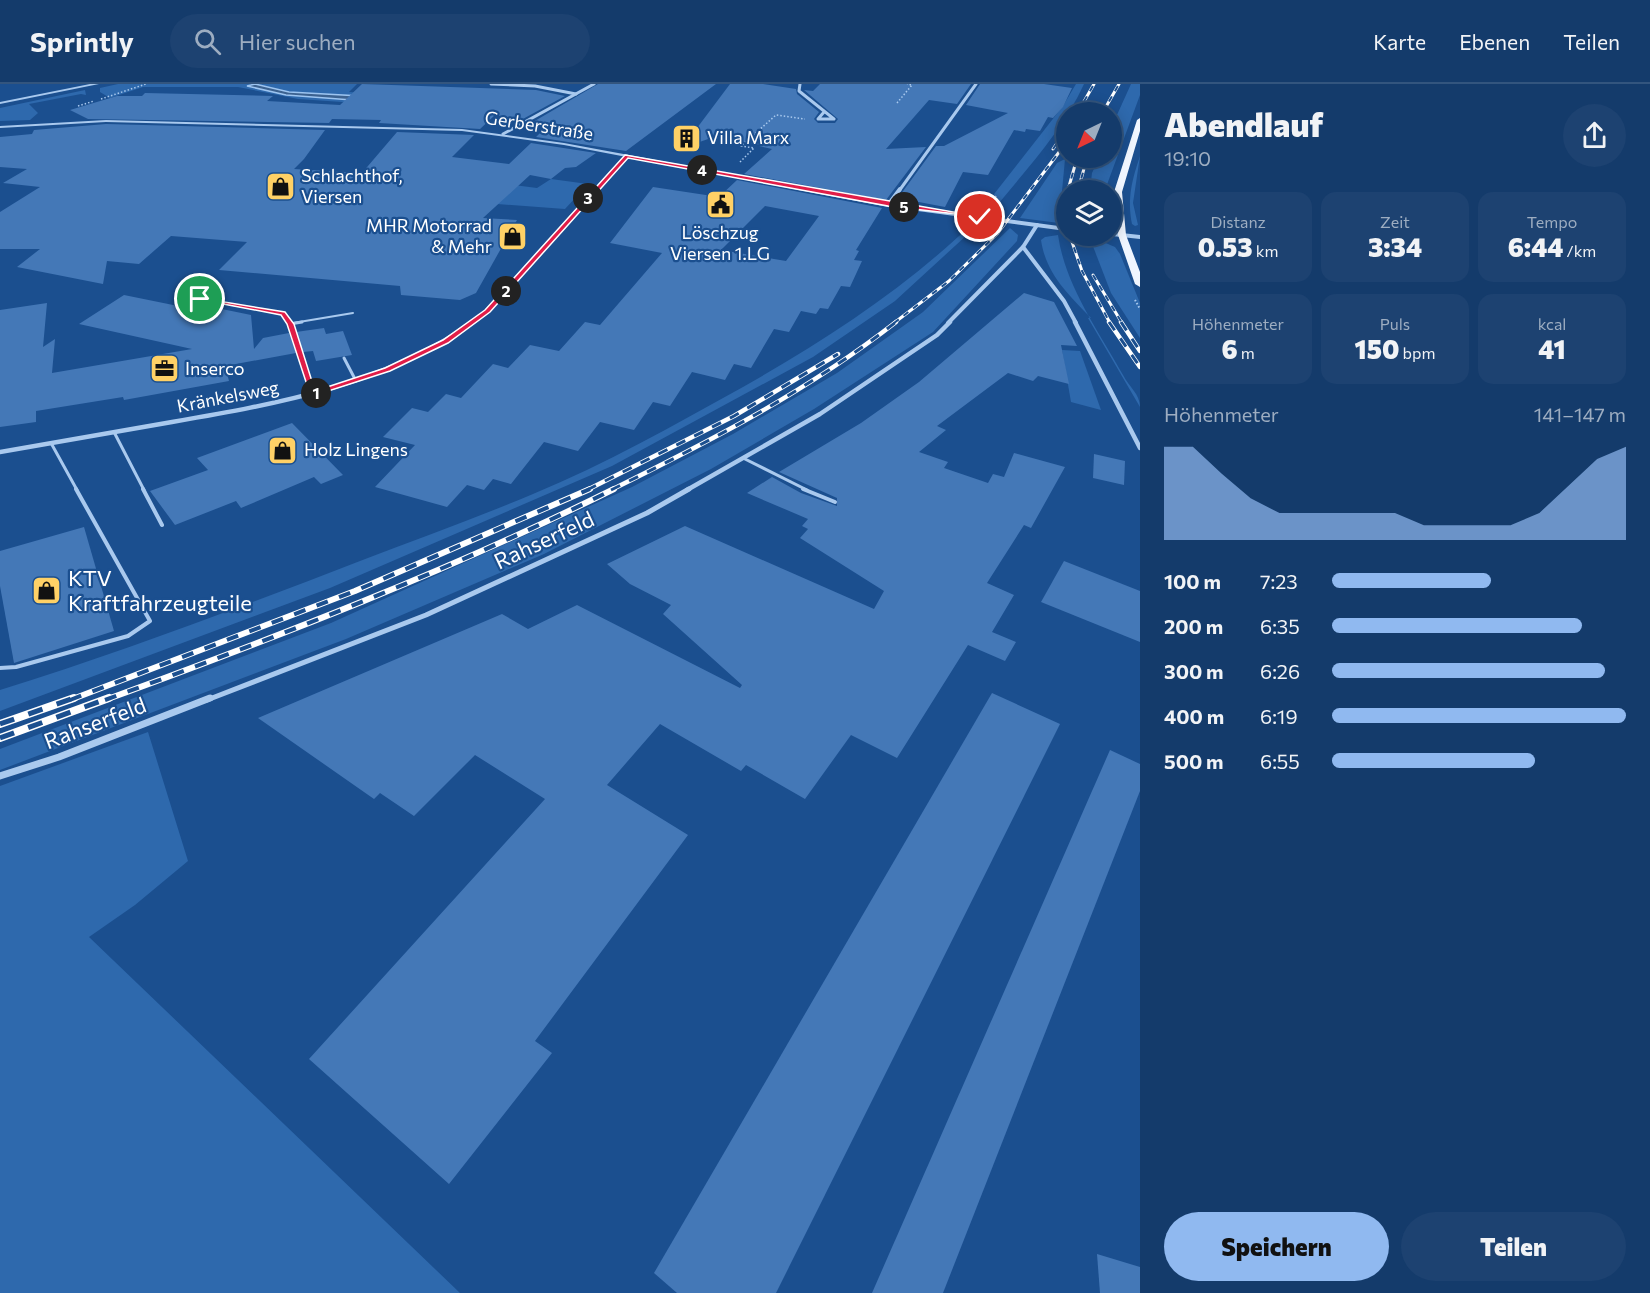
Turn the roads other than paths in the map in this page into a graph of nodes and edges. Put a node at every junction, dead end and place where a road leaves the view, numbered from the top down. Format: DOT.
graph roads {
  1 [pos="97,84"];
  2 [pos="491,84"];
  3 [pos="594,84"];
  4 [pos="800,84"];
  5 [pos="976,84"];
  6 [pos="576,94"];
  7 [pos="0,103"];
  8 [pos="824,112"];
  9 [pos="1140,120"];
  10 [pos="0,127"];
  11 [pos="503,134"];
  12 [pos="627,156"];
  13 [pos="1122,180"];
  14 [pos="888,205"];
  15 [pos="1037,225"];
  16 [pos="1056,228"];
  17 [pos="1122,235"];
  18 [pos="1140,237"];
  19 [pos="1023,247"];
  20 [pos="1140,284"];
  21 [pos="200,299"];
  22 [pos="353,313"];
  23 [pos="290,324"];
  24 [pos="344,358"];
  25 [pos="356,381"];
  26 [pos="313,394"];
  27 [pos="114,432"];
  28 [pos="51,444"];
  29 [pos="1140,448"];
  30 [pos="0,453"];
  31 [pos="743,458"];
  32 [pos="835,502"];
  33 [pos="162,525"];
  34 [pos="0,668"];
  35 [pos="0,776"];
  1 -- 7 [label="street"];
  2 -- 6 [label="street"];
  3 -- 6 [label="street"];
  4 -- 8 [label="street"];
  5 -- 14 [label="street"];
  6 -- 11 [label="street"];
  8 -- 8 [label="street"];
  9 -- 13 [label="main road"];
  10 -- 11 [label="street, Gerberstraße"];
  11 -- 12 [label="street, Gerberstraße"];
  12 -- 14 [label="street, Gerberstraße"];
  12 -- 25 [label="street, Kränkelsweg"];
  14 -- 15 [label="street, Gerberstraße"];
  15 -- 16 [label="street, Gerberstraße"];
  15 -- 19 [label="street, Rahserfeld"];
  17 -- 18 [label="street"];
  17 -- 20 [label="main road"];
  19 -- 29 [label="street"];
  19 -- 31 [label="street, Rahserfeld"];
  21 -- 23 [label="lane"];
  22 -- 23 [label="lane"];
  23 -- 26 [label="lane"];
  24 -- 25 [label="lane"];
  25 -- 26 [label="street, Kränkelsweg"];
  26 -- 27 [label="street, Kränkelsweg"];
  27 -- 28 [label="street, Kränkelsweg"];
  27 -- 33 [label="lane"];
  28 -- 30 [label="street, Kränkelsweg"];
  28 -- 34 [label="lane"];
  31 -- 32 [label="lane"];
  31 -- 35 [label="street, Rahserfeld"];
}
